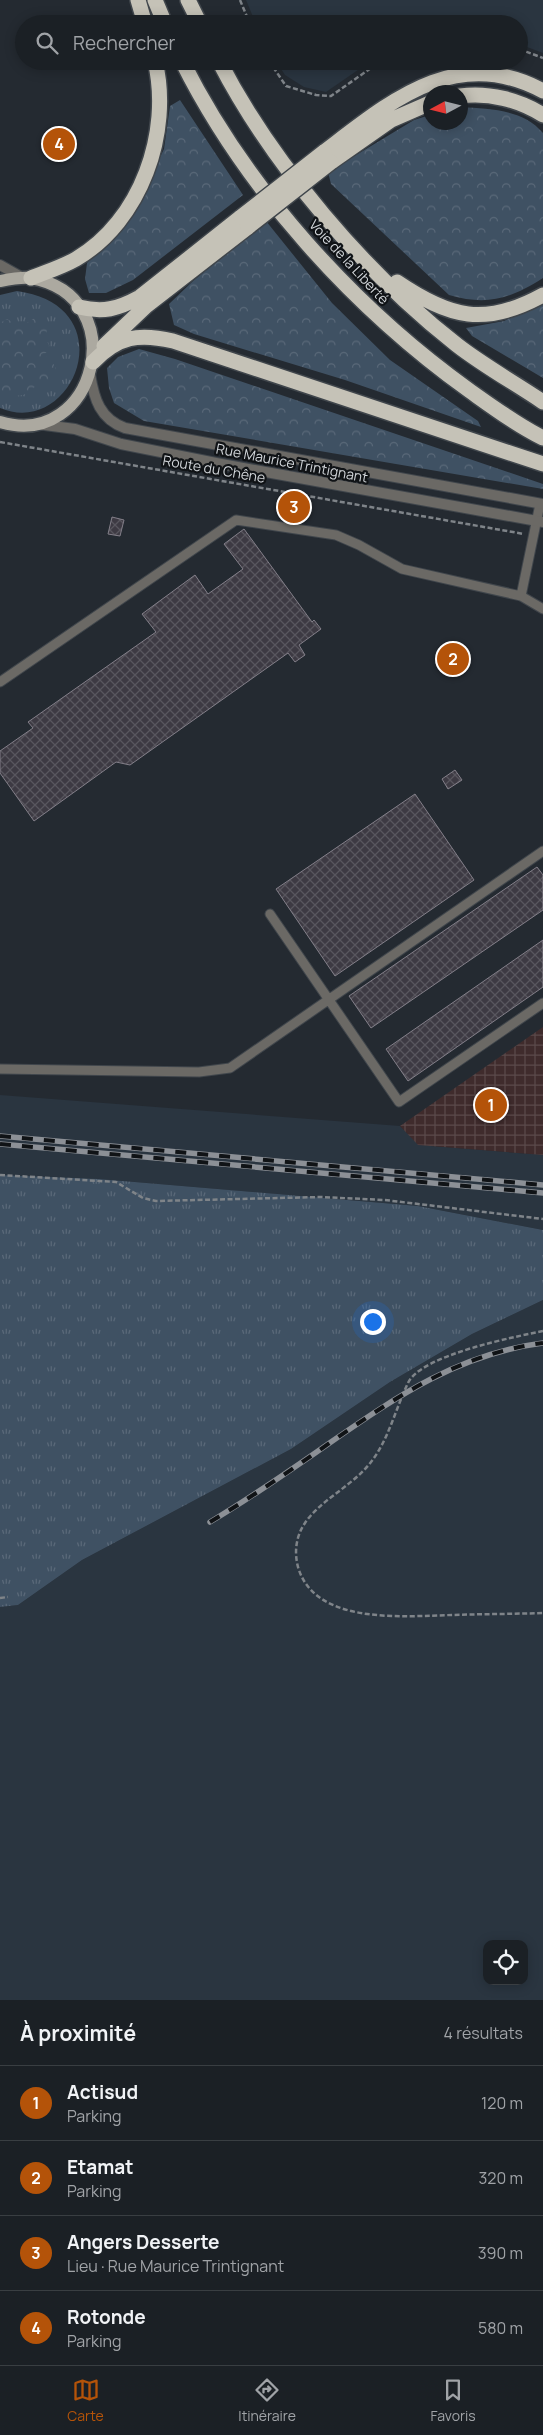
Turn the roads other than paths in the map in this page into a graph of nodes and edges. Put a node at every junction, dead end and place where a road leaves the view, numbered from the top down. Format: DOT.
graph roads {
  1 [pos="138,0"];
  2 [pos="155,0"];
  3 [pos="188,0"];
  4 [pos="143,15"];
  5 [pos="161,15"];
  6 [pos="196,15"];
  7 [pos="157,70"];
  8 [pos="186,70"];
  9 [pos="224,70"];
  10 [pos="543,91"];
  11 [pos="468,96"];
  12 [pos="423,106"];
  13 [pos="543,115"];
  14 [pos="328,157"];
  15 [pos="245,222"];
  16 [pos="367,261"];
  17 [pos="0,265"];
  18 [pos="27,278"];
  19 [pos="0,281"];
  20 [pos="543,295"];
  21 [pos="79,306"];
  22 [pos="92,368"];
  23 [pos="543,402"];
  24 [pos="0,422"];
  25 [pos="37,424"];
  26 [pos="543,438"];
  27 [pos="543,464"];
  28 [pos="542,504"];
  29 [pos="540,522"];
  30 [pos="521,596"];
  31 [pos="543,609"];
  32 [pos="0,682"];
  33 [pos="543,851"];
  34 [pos="270,914"];
  35 [pos="328,1000"];
  36 [pos="543,1003"];
  37 [pos="0,1069"];
  1 -- 4 [label="highway"];
  2 -- 5 [label="highway"];
  3 -- 6 [label="highway"];
  7 -- 18 [label="highway"];
  8 -- 26 [label="highway, Voie de la Liberté"];
  9 -- 16 [label="highway, Voie de la Liberté"];
  10 -- 14 [label="highway"];
  11 -- 13 [label="highway"];
  12 -- 14 [label="highway"];
  14 -- 15 [label="highway, bridge"];
  15 -- 21 [label="highway"];
  15 -- 22 [label="highway"];
  16 -- 20 [label="highway"];
  16 -- 23 [label="highway, Voie de la Liberté"];
  17 -- 18 [label="street"];
  18 -- 19 [label="main road"];
  18 -- 21 [label="main road"];
  21 -- 22 [label="main road"];
  22 -- 25 [label="main road"];
  22 -- 27 [label="highway"];
  22 -- 28 [label="street, Rue Maurice Trintignant"];
  24 -- 25 [label="main road"];
  25 -- 29 [label="street, Rue Maurice Trintignant"];
  28 -- 29 [label="lane"];
  29 -- 30 [label="lane"];
  30 -- 31 [label="lane"];
  30 -- 32 [label="lane"];
  33 -- 35 [label="lane"];
  34 -- 35 [label="lane"];
  35 -- 36 [label="lane"];
  35 -- 37 [label="lane"];
}
